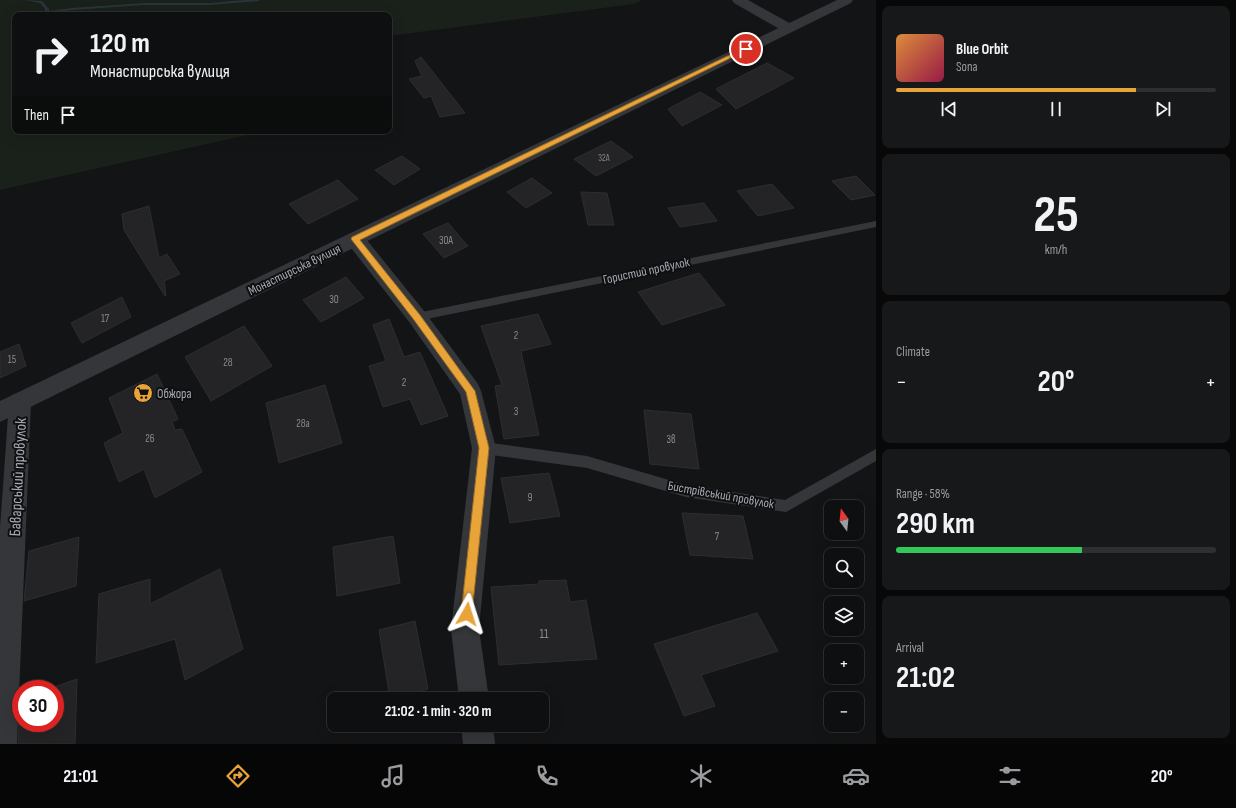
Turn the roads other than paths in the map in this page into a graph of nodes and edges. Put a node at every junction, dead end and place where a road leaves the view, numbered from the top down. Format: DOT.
graph roads {
  1 [pos="738,0"];
  2 [pos="847,0"];
  3 [pos="788,28"];
  4 [pos="876,224"];
  5 [pos="355,239"];
  6 [pos="417,317"];
  7 [pos="10,407"];
  8 [pos="484,448"];
  9 [pos="876,455"];
  10 [pos="473,692"];
  11 [pos="478,732"];
  12 [pos="1,744"];
  13 [pos="479,744"];
  1 -- 3 [label="street"];
  2 -- 3 [label="street, Монастирська вулиця"];
  3 -- 5 [label="street, Монастирська вулиця"];
  4 -- 6 [label="lane, Гористий провулок"];
  5 -- 6 [label="street"];
  5 -- 7 [label="street, Монастирська вулиця"];
  6 -- 8 [label="street"];
  7 -- 12 [label="street, Баварський провулок"];
  8 -- 9 [label="lane, Бистрівський провулок"];
  8 -- 10 [label="street"];
  11 -- 13 [label="street"];
}
